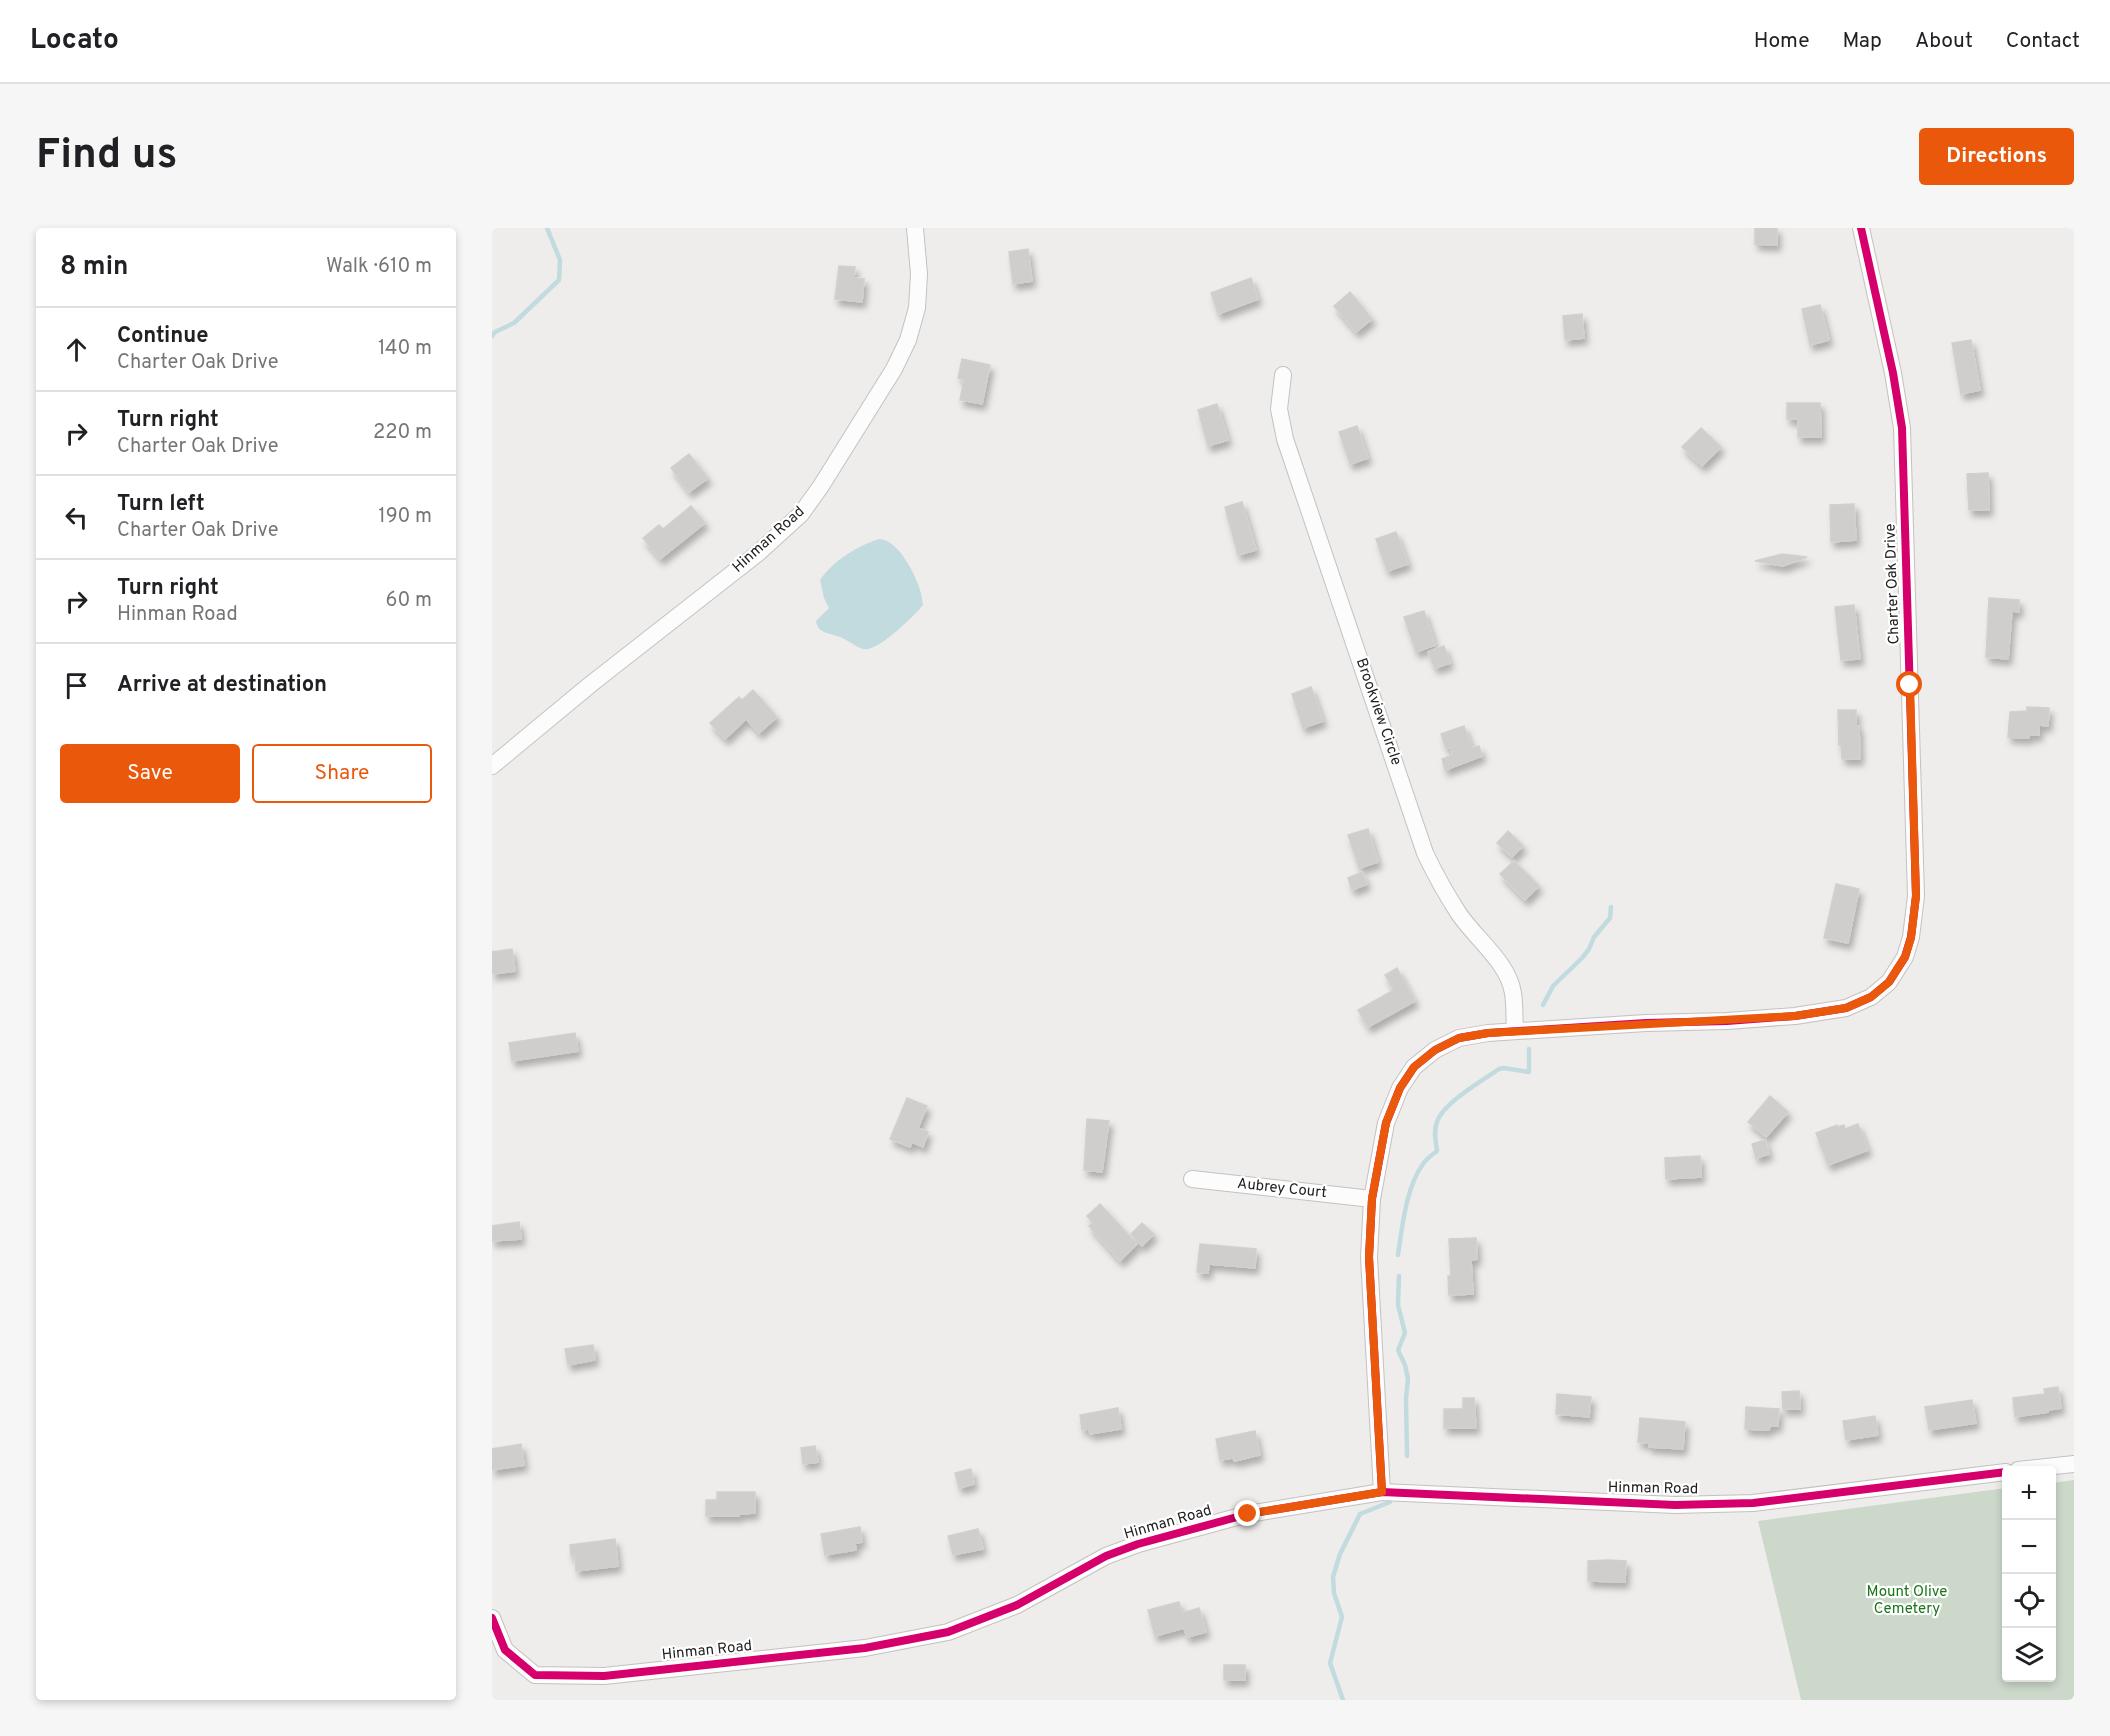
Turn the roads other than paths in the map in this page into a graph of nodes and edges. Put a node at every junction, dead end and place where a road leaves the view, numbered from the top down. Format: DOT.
graph roads {
  1 [pos="915,228"];
  2 [pos="1862,228"];
  3 [pos="1283,375"];
  4 [pos="492,766"];
  5 [pos="1515,1030"];
  6 [pos="1192,1179"];
  7 [pos="1372,1198"];
  8 [pos="2074,1464"];
  9 [pos="2055,1466"];
  10 [pos="2002,1473"];
  11 [pos="1382,1492"];
  12 [pos="492,1618"];
  1 -- 4 [label="street, Hinman Road"];
  2 -- 5 [label="street, Charter Oak Drive"];
  3 -- 5 [label="street, Brookview Circle"];
  5 -- 7 [label="street, Charter Oak Drive"];
  6 -- 7 [label="street, Aubrey Court"];
  7 -- 11 [label="street, Charter Oak Drive"];
  8 -- 9 [label="street"];
  10 -- 11 [label="street, Hinman Road"];
  11 -- 12 [label="street, Hinman Road"];
}
